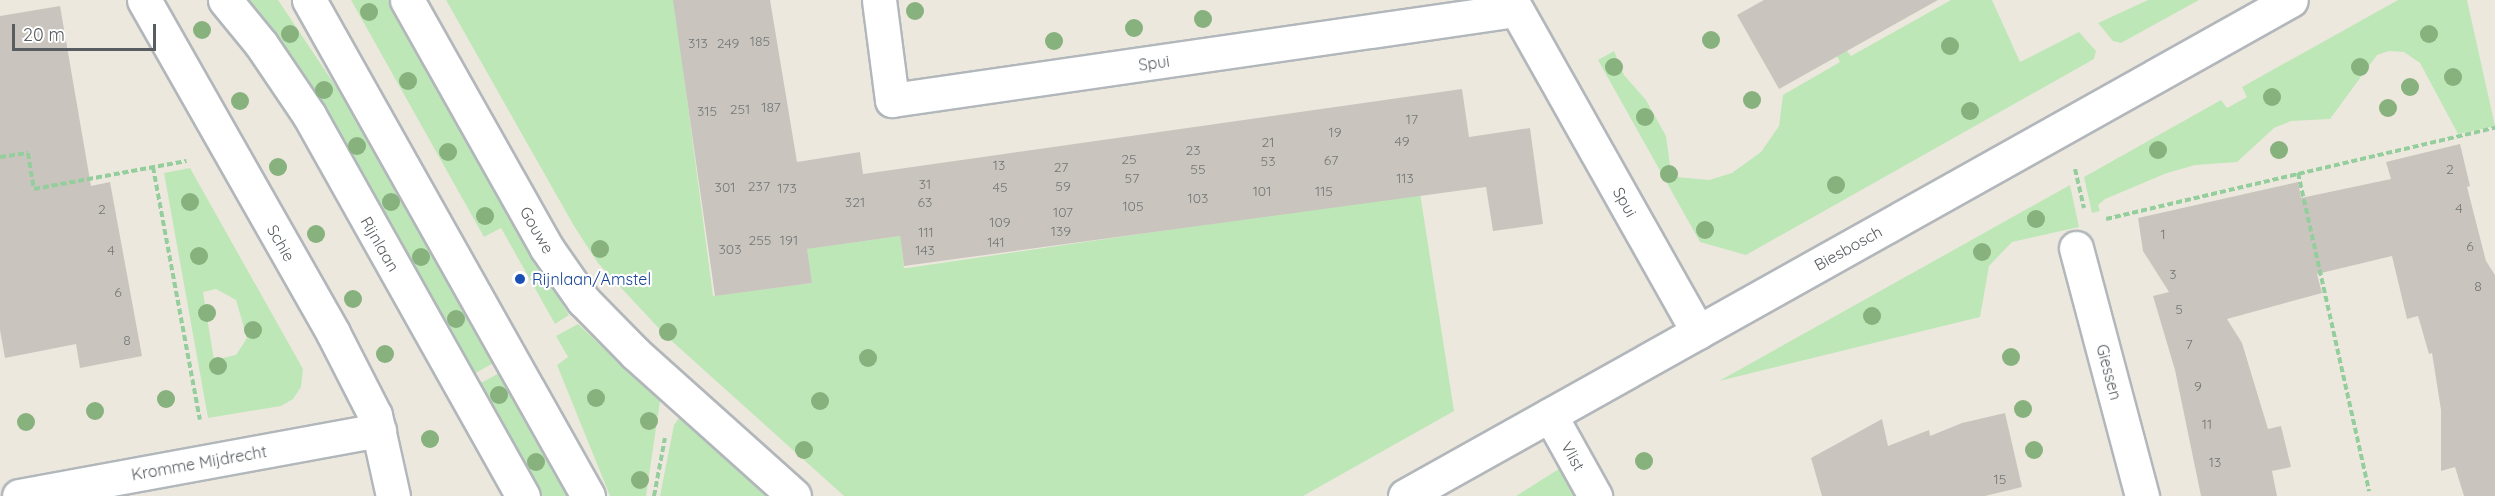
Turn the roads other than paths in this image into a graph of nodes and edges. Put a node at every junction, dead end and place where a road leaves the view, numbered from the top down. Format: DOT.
graph roads {
  1 [pos="144,0"];
  2 [pos="225,0"];
  3 [pos="309,0"];
  4 [pos="407,0"];
  5 [pos="879,0"];
  6 [pos="2291,0"];
  7 [pos="1514,5"];
  8 [pos="2082,236"];
  9 [pos="1698,332"];
  10 [pos="1551,415"];
  11 [pos="380,430"];
  12 [pos="19,496"];
  13 [pos="393,496"];
  14 [pos="523,496"];
  15 [pos="588,496"];
  16 [pos="794,496"];
  17 [pos="1406,496"];
  18 [pos="1595,496"];
  19 [pos="2142,496"];
  1 -- 11 [label="street, Schie"];
  2 -- 14 [label="street, Rijnlaan"];
  3 -- 15 [label="street"];
  4 -- 16 [label="street, Gouwe"];
  5 -- 7 [label="street, Spui"];
  6 -- 9 [label="street, Biesbosch"];
  7 -- 9 [label="street, Spui"];
  8 -- 19 [label="street, Giessen"];
  9 -- 10 [label="street, Biesbosch"];
  10 -- 17 [label="street, Biesbosch"];
  10 -- 18 [label="street, Vlist"];
  11 -- 12 [label="street, Kromme Mijdrecht"];
  11 -- 13 [label="street, Schie"];
}
